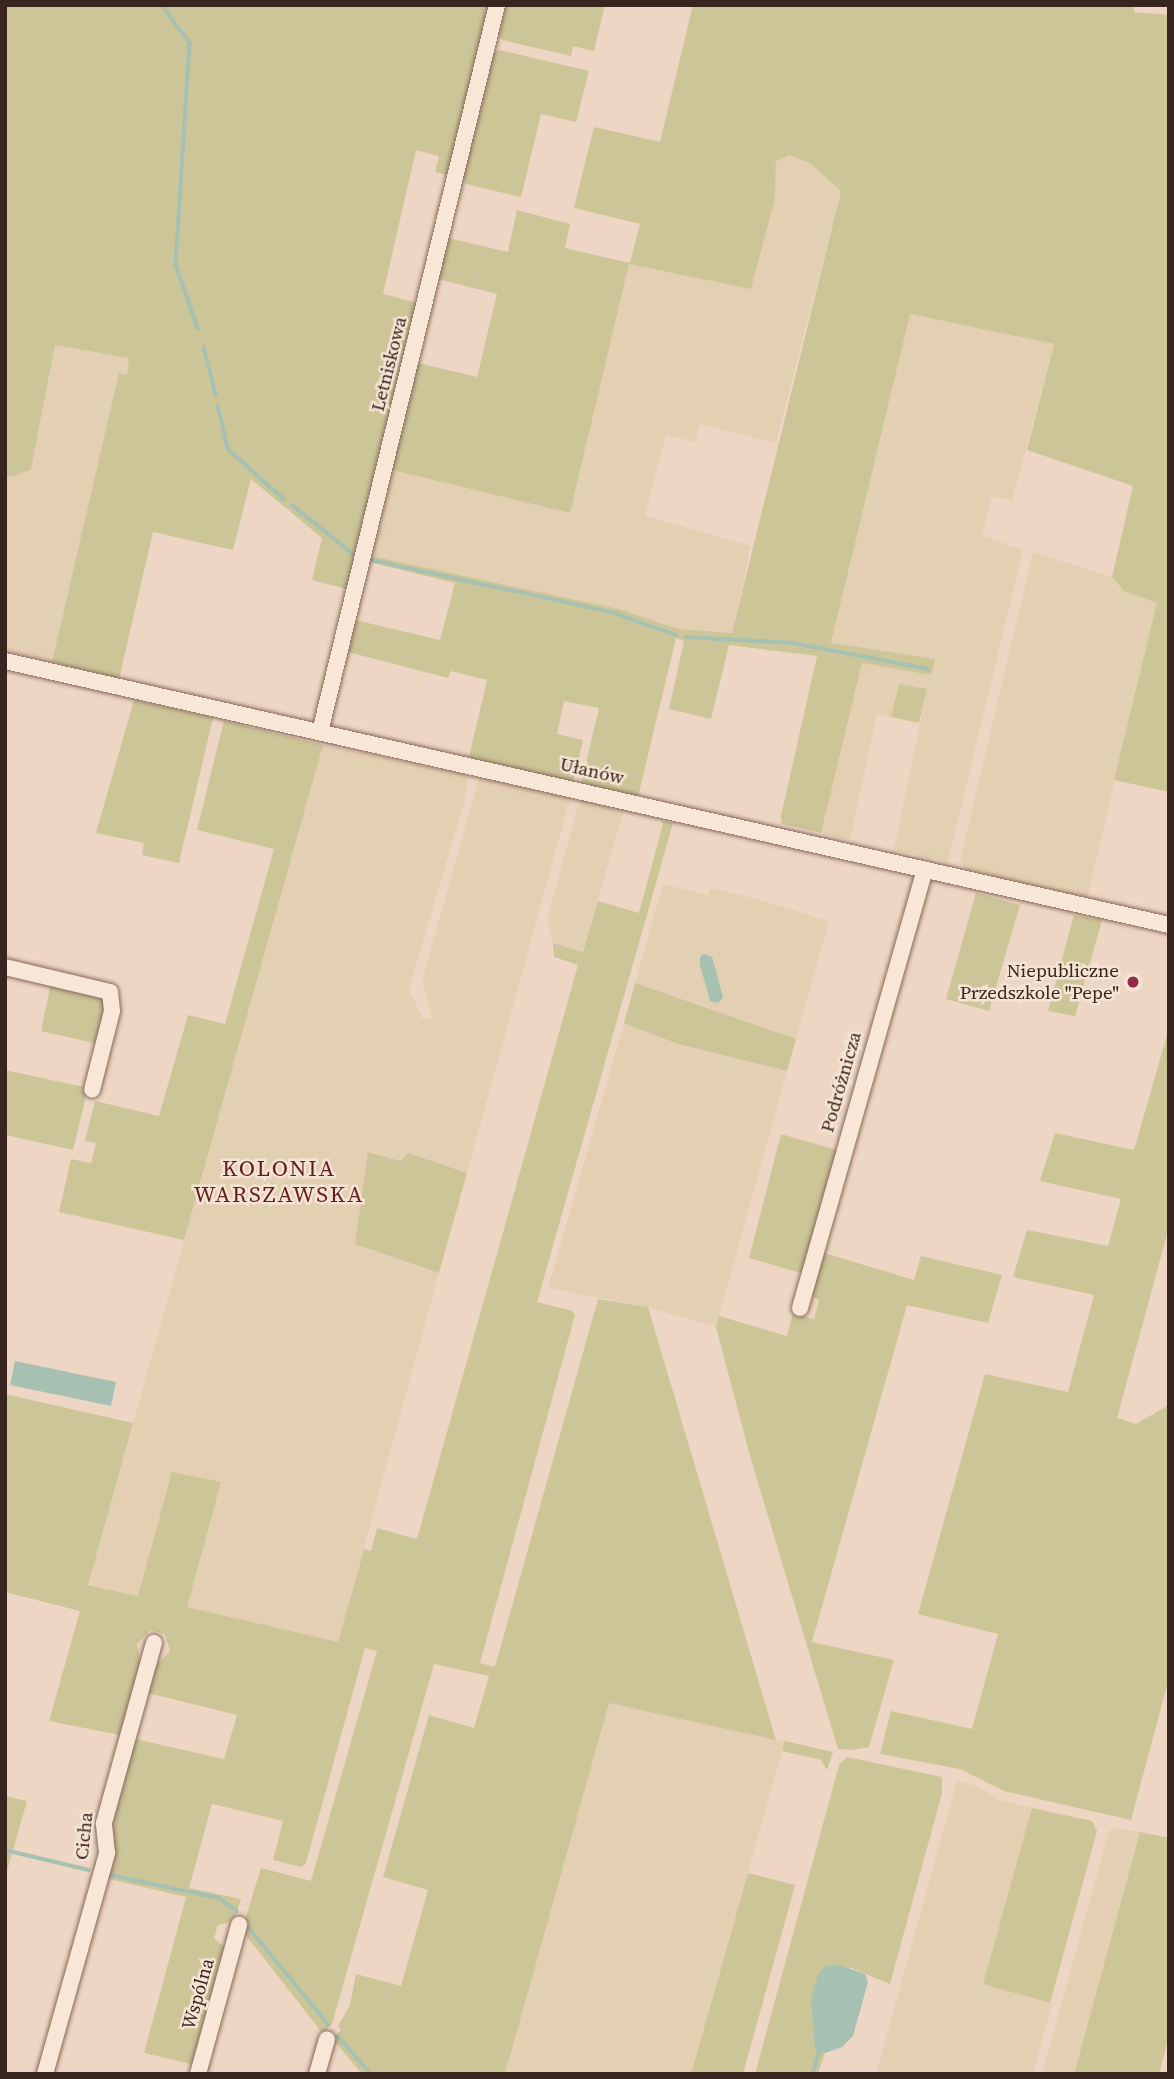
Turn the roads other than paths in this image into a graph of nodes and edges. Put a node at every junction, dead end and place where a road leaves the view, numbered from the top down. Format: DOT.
graph roads {
  1 [pos="497,5"];
  2 [pos="5,661"];
  3 [pos="320,732"];
  4 [pos="925,869"];
  5 [pos="1169,925"];
  6 [pos="5,967"];
  7 [pos="92,1090"];
  8 [pos="800,1308"];
  9 [pos="154,1643"];
  10 [pos="239,1925"];
  11 [pos="327,2039"];
  12 [pos="45,2074"];
  13 [pos="198,2074"];
  14 [pos="317,2074"];
  1 -- 3 [label="street, Letniskowa"];
  2 -- 3 [label="street, Ułanów"];
  3 -- 4 [label="street, Ułanów"];
  4 -- 5 [label="street, Ułanów"];
  4 -- 8 [label="street, Podróżnicza"];
  6 -- 7 [label="street"];
  9 -- 12 [label="street, Cicha"];
  10 -- 13 [label="street, Wspólna"];
  11 -- 14 [label="street"];
}
